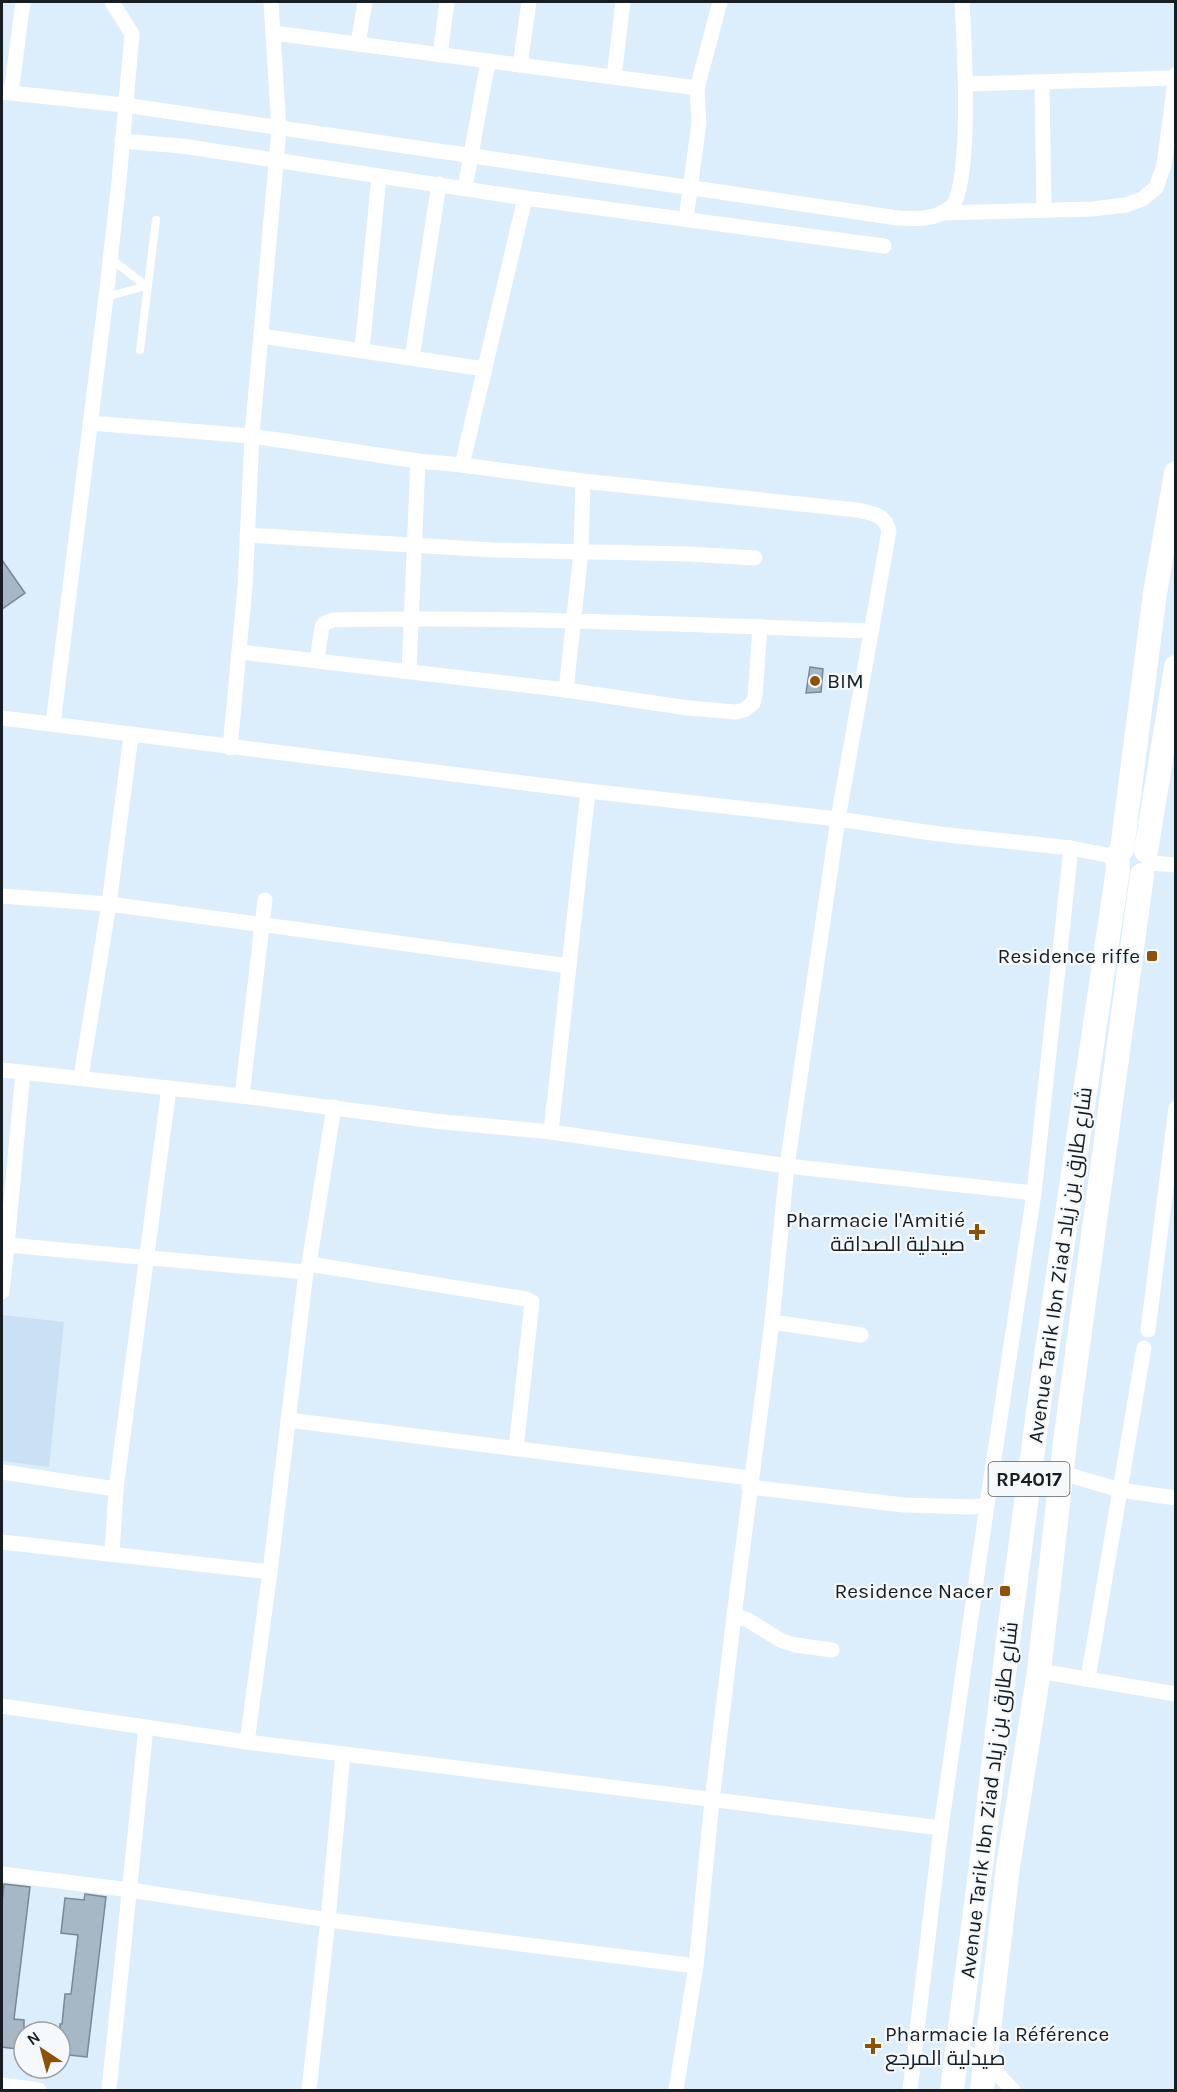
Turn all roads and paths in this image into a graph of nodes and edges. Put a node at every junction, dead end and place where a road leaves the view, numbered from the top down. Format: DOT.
graph roads {
  1 [pos="23,2"];
  2 [pos="112,2"];
  3 [pos="271,2"];
  4 [pos="365,2"];
  5 [pos="447,2"];
  6 [pos="529,2"];
  7 [pos="623,2"];
  8 [pos="720,2"];
  9 [pos="962,2"];
  10 [pos="273,33"];
  11 [pos="358,44"];
  12 [pos="440,55"];
  13 [pos="488,61"];
  14 [pos="520,65"];
  15 [pos="1175,76"];
  16 [pos="614,77"];
  17 [pos="1042,82"];
  18 [pos="966,84"];
  19 [pos="697,88"];
  20 [pos="6,93"];
  21 [pos="124,105"];
  22 [pos="279,129"];
  23 [pos="122,141"];
  24 [pos="469,155"];
  25 [pos="278,160"];
  26 [pos="379,177"];
  27 [pos="439,184"];
  28 [pos="465,188"];
  29 [pos="690,188"];
  30 [pos="525,198"];
  31 [pos="1044,210"];
  32 [pos="941,213"];
  33 [pos="686,219"];
  34 [pos="156,220"];
  35 [pos="884,246"];
  36 [pos="110,258"];
  37 [pos="147,286"];
  38 [pos="106,297"];
  39 [pos="261,336"];
  40 [pos="140,350"];
  41 [pos="362,350"];
  42 [pos="412,358"];
  43 [pos="485,369"];
  44 [pos="90,423"];
  45 [pos="252,436"];
  46 [pos="418,461"];
  47 [pos="462,465"];
  48 [pos="1176,473"];
  49 [pos="583,481"];
  50 [pos="247,535"];
  51 [pos="414,546"];
  52 [pos="581,552"];
  53 [pos="755,558"];
  54 [pos="411,618"];
  55 [pos="574,621"];
  56 [pos="760,627"];
  57 [pos="872,631"];
  58 [pos="240,651"];
  59 [pos="317,660"];
  60 [pos="1176,667"];
  61 [pos="409,671"];
  62 [pos="566,690"];
  63 [pos="2,718"];
  64 [pos="53,724"];
  65 [pos="131,736"];
  66 [pos="231,748"];
  67 [pos="588,791"];
  68 [pos="838,819"];
  69 [pos="1071,848"];
  70 [pos="1119,858"];
  71 [pos="1146,863"];
  72 [pos="1176,865"];
  73 [pos="2,896"];
  74 [pos="266,900"];
  75 [pos="109,904"];
  76 [pos="263,925"];
  77 [pos="570,966"];
  78 [pos="2,1070"];
  79 [pos="22,1072"];
  80 [pos="81,1077"];
  81 [pos="169,1088"];
  82 [pos="242,1096"];
  83 [pos="334,1107"];
  84 [pos="1176,1108"];
  85 [pos="551,1132"];
  86 [pos="787,1166"];
  87 [pos="1034,1193"];
  88 [pos="1169,1204"];
  89 [pos="7,1245"];
  90 [pos="145,1258"];
  91 [pos="308,1268"];
  92 [pos="2,1292"];
  93 [pos="772,1322"];
  94 [pos="1148,1330"];
  95 [pos="861,1335"];
  96 [pos="1144,1348"];
  97 [pos="288,1420"];
  98 [pos="516,1449"];
  99 [pos="2,1472"];
  100 [pos="1062,1473"];
  101 [pos="750,1482"];
  102 [pos="116,1489"];
  103 [pos="1120,1490"];
  104 [pos="1176,1498"];
  105 [pos="987,1505"];
  106 [pos="2,1542"];
  107 [pos="112,1554"];
  108 [pos="270,1572"];
  109 [pos="734,1616"];
  110 [pos="832,1650"];
  111 [pos="1039,1671"];
  112 [pos="1088,1679"];
  113 [pos="1176,1694"];
  114 [pos="2,1706"];
  115 [pos="146,1727"];
  116 [pos="247,1742"];
  117 [pos="343,1754"];
  118 [pos="712,1801"];
  119 [pos="942,1828"];
  120 [pos="2,1874"];
  121 [pos="130,1890"];
  122 [pos="328,1920"];
  123 [pos="696,1966"];
  124 [pos="958,2048"];
  125 [pos="986,2062"];
  126 [pos="10,2088"];
  127 [pos="39,2091"];
  128 [pos="109,2091"];
  129 [pos="309,2091"];
  130 [pos="676,2091"];
  131 [pos="910,2091"];
  132 [pos="952,2091"];
  133 [pos="982,2091"];
  134 [pos="1013,2091"];
  1 -- 20 [label="street"];
  2 -- 21 [label="street"];
  3 -- 10 [label="street"];
  4 -- 11 [label="street"];
  5 -- 12 [label="street"];
  6 -- 14 [label="street"];
  7 -- 16 [label="street"];
  8 -- 19 [label="street"];
  9 -- 18 [label="street"];
  10 -- 11 [label="street"];
  10 -- 22 [label="street"];
  11 -- 12 [label="street"];
  12 -- 13 [label="street"];
  13 -- 14 [label="street"];
  13 -- 24 [label="street"];
  14 -- 16 [label="street"];
  15 -- 17 [label="street"];
  15 -- 31 [label="street"];
  16 -- 19 [label="street"];
  17 -- 18 [label="street"];
  17 -- 31 [label="street"];
  18 -- 32 [label="street"];
  19 -- 29 [label="street"];
  20 -- 21 [label="street"];
  21 -- 22 [label="street"];
  21 -- 23 [label="street"];
  22 -- 24 [label="street"];
  22 -- 25 [label="street"];
  23 -- 25 [label="street"];
  23 -- 36 [label="street"];
  24 -- 28 [label="street"];
  24 -- 29 [label="street"];
  25 -- 26 [label="street"];
  25 -- 39 [label="street"];
  26 -- 27 [label="street"];
  26 -- 41 [label="street"];
  27 -- 28 [label="street"];
  27 -- 42 [label="street"];
  28 -- 30 [label="street"];
  29 -- 32 [label="street"];
  29 -- 33 [label="street"];
  30 -- 33 [label="street"];
  30 -- 43 [label="street"];
  31 -- 32 [label="street"];
  33 -- 35 [label="street"];
  34 -- 37 [label="lane"];
  36 -- 37 [label="lane"];
  36 -- 38 [label="street"];
  37 -- 38 [label="lane"];
  37 -- 40 [label="lane"];
  38 -- 44 [label="street"];
  39 -- 41 [label="street"];
  39 -- 45 [label="street"];
  41 -- 42 [label="street"];
  42 -- 43 [label="street"];
  43 -- 47 [label="street"];
  44 -- 45 [label="street"];
  44 -- 64 [label="street"];
  45 -- 46 [label="street"];
  45 -- 50 [label="street"];
  46 -- 47 [label="street"];
  46 -- 51 [label="street"];
  47 -- 49 [label="street"];
  48 -- 70 [label="main road, Avenue Tarik Ibn Ziad شارع طارق بن زياد / RP4017"];
  49 -- 52 [label="street"];
  49 -- 57 [label="street"];
  50 -- 51 [label="street"];
  50 -- 58 [label="street"];
  51 -- 52 [label="street"];
  51 -- 54 [label="street"];
  52 -- 53 [label="street"];
  52 -- 55 [label="street"];
  54 -- 55 [label="street"];
  54 -- 59 [label="street"];
  54 -- 61 [label="street"];
  55 -- 56 [label="street"];
  55 -- 62 [label="street"];
  56 -- 57 [label="street"];
  56 -- 62 [label="street"];
  57 -- 68 [label="street"];
  58 -- 59 [label="street"];
  58 -- 66 [label="street"];
  59 -- 61 [label="street"];
  60 -- 71 [label="main road, Avenue Tarik Ibn Ziad شارع طارق بن زياد / RP4017"];
  61 -- 62 [label="street"];
  63 -- 64 [label="street"];
  64 -- 65 [label="street"];
  65 -- 66 [label="street"];
  65 -- 75 [label="street"];
  66 -- 67 [label="street"];
  67 -- 68 [label="street"];
  67 -- 77 [label="street"];
  68 -- 69 [label="street"];
  68 -- 86 [label="street"];
  69 -- 70 [label="street"];
  69 -- 87 [label="street"];
  70 -- 71 [label="main road"];
  70 -- 124 [label="main road, Avenue Tarik Ibn Ziad شارع طارق بن زياد / RP4017"];
  71 -- 72 [label="street"];
  71 -- 100 [label="main road, Avenue Tarik Ibn Ziad شارع طارق بن زياد / RP4017"];
  73 -- 75 [label="street"];
  74 -- 76 [label="street"];
  75 -- 76 [label="street"];
  75 -- 80 [label="street"];
  76 -- 77 [label="street"];
  76 -- 82 [label="street"];
  77 -- 85 [label="street"];
  78 -- 79 [label="street"];
  79 -- 80 [label="street"];
  79 -- 89 [label="street"];
  80 -- 81 [label="street"];
  81 -- 82 [label="street"];
  81 -- 90 [label="street"];
  82 -- 83 [label="street"];
  83 -- 85 [label="street"];
  83 -- 91 [label="street"];
  84 -- 88 [label="street"];
  85 -- 86 [label="street"];
  86 -- 87 [label="street"];
  86 -- 93 [label="street"];
  87 -- 105 [label="street"];
  88 -- 94 [label="street"];
  89 -- 90 [label="street"];
  89 -- 92 [label="street"];
  90 -- 91 [label="street"];
  90 -- 102 [label="street"];
  91 -- 97 [label="street"];
  91 -- 98 [label="street"];
  93 -- 95 [label="street"];
  93 -- 101 [label="street"];
  96 -- 103 [label="street"];
  97 -- 98 [label="street"];
  97 -- 108 [label="street"];
  98 -- 101 [label="street"];
  99 -- 102 [label="street"];
  100 -- 103 [label="street"];
  100 -- 111 [label="main road, Avenue Tarik Ibn Ziad شارع طارق بن زياد / RP4017"];
  101 -- 105 [label="street"];
  101 -- 109 [label="street"];
  102 -- 107 [label="street"];
  103 -- 104 [label="street"];
  103 -- 112 [label="street"];
  105 -- 119 [label="street"];
  106 -- 107 [label="street"];
  107 -- 108 [label="street"];
  108 -- 116 [label="street"];
  109 -- 110 [label="street"];
  109 -- 118 [label="street"];
  111 -- 112 [label="street"];
  111 -- 125 [label="main road, Avenue Tarik Ibn Ziad شارع طارق بن زياد / RP4017"];
  112 -- 113 [label="street"];
  114 -- 115 [label="street"];
  115 -- 116 [label="street"];
  115 -- 121 [label="street"];
  116 -- 117 [label="street"];
  117 -- 118 [label="street"];
  117 -- 122 [label="street"];
  118 -- 119 [label="street"];
  118 -- 123 [label="street"];
  119 -- 131 [label="street"];
  120 -- 121 [label="street"];
  121 -- 122 [label="street"];
  121 -- 128 [label="street"];
  122 -- 123 [label="street"];
  122 -- 129 [label="street"];
  123 -- 130 [label="street"];
  124 -- 125 [label="street"];
  124 -- 132 [label="main road, Avenue Tarik Ibn Ziad شارع طارق بن زياد / RP4017"];
  125 -- 133 [label="main road, Avenue Tarik Ibn Ziad شارع طارق بن زياد / RP4017"];
  125 -- 134 [label="street"];
  126 -- 127 [label="street"];
}
